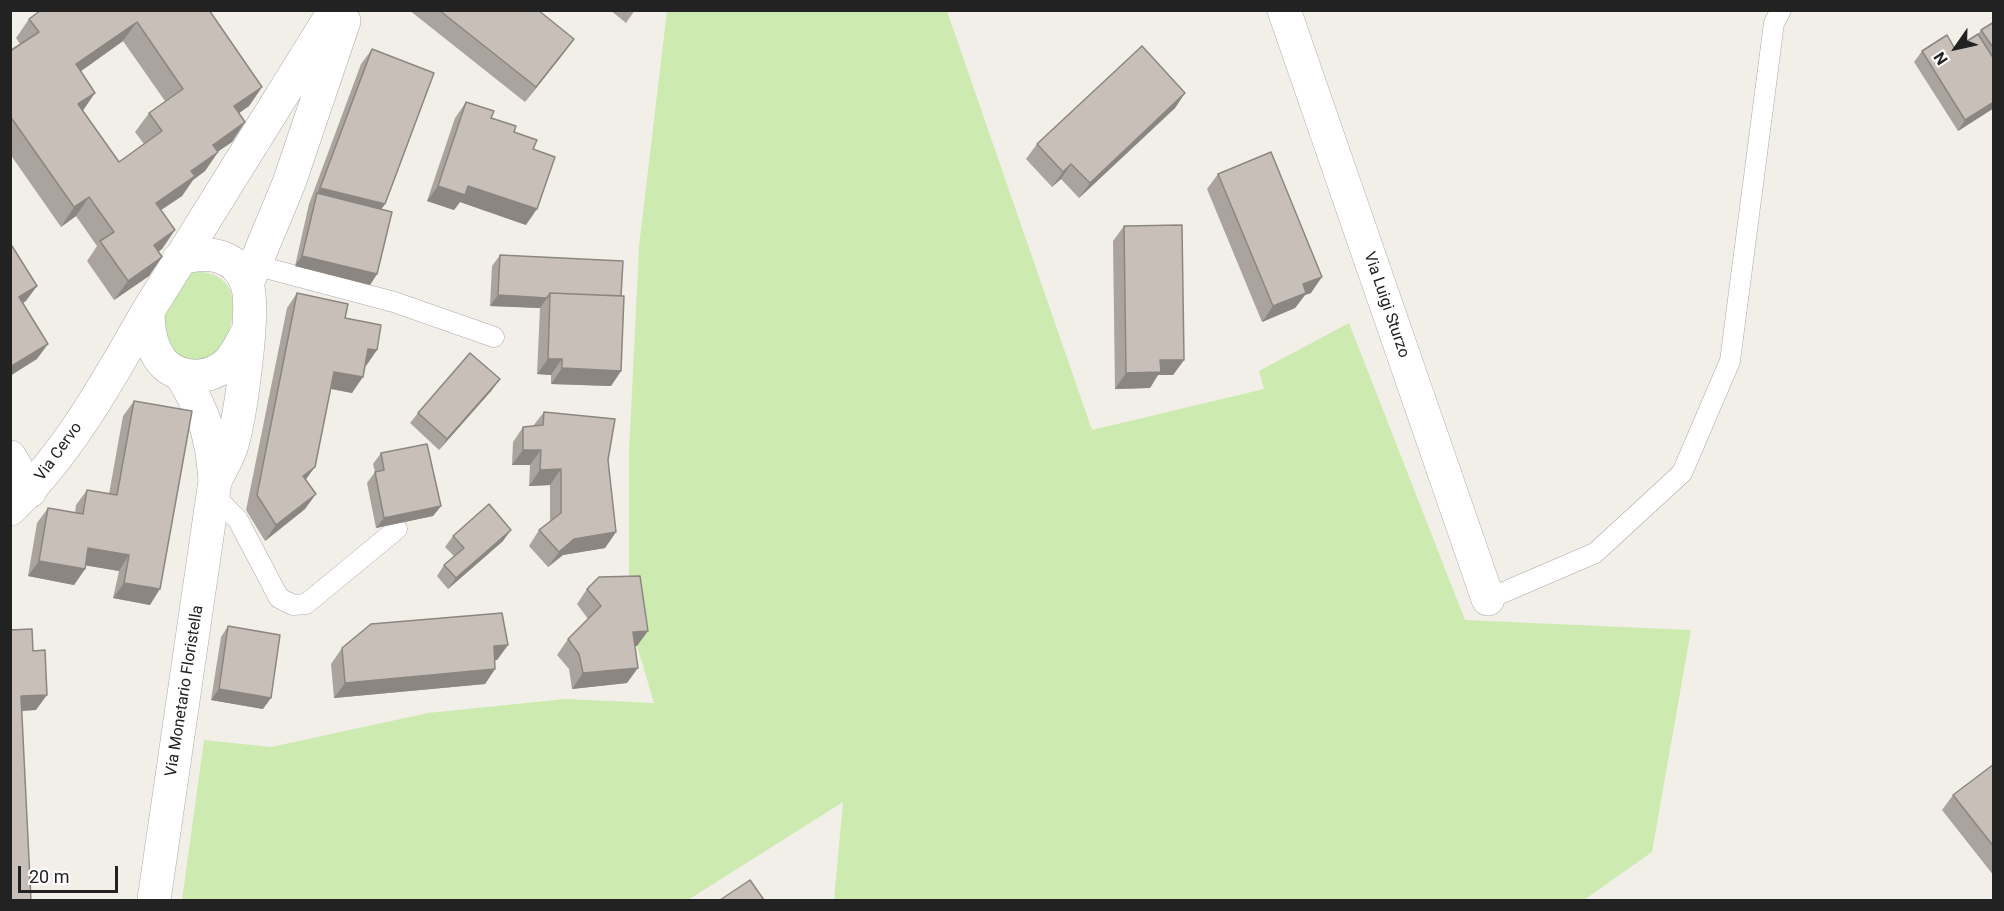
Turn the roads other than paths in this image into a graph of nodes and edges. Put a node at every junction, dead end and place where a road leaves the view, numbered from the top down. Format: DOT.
graph roads {
  1 [pos="335,10"];
  2 [pos="348,10"];
  3 [pos="1284,10"];
  4 [pos="1781,10"];
  5 [pos="179,259"];
  6 [pos="251,275"];
  7 [pos="148,311"];
  8 [pos="247,333"];
  9 [pos="494,337"];
  10 [pos="177,373"];
  11 [pos="102,391"];
  12 [pos="10,457"];
  13 [pos="215,488"];
  14 [pos="20,500"];
  15 [pos="397,529"];
  16 [pos="1488,599"];
  17 [pos="154,900"];
  1 -- 5 [label="street"];
  2 -- 6 [label="street"];
  3 -- 16 [label="street, Via Luigi Sturzo"];
  4 -- 16 [label="lane"];
  5 -- 6 [label="street"];
  5 -- 7 [label="street"];
  6 -- 8 [label="street"];
  6 -- 9 [label="lane"];
  7 -- 10 [label="street"];
  7 -- 11 [label="street, Via Cervo"];
  8 -- 10 [label="street"];
  8 -- 13 [label="street"];
  10 -- 11 [label="street"];
  10 -- 13 [label="street"];
  11 -- 14 [label="street, Via Cervo"];
  12 -- 14 [label="street"];
  13 -- 15 [label="lane"];
  13 -- 17 [label="street, Via Monetario Floristella"];
}
